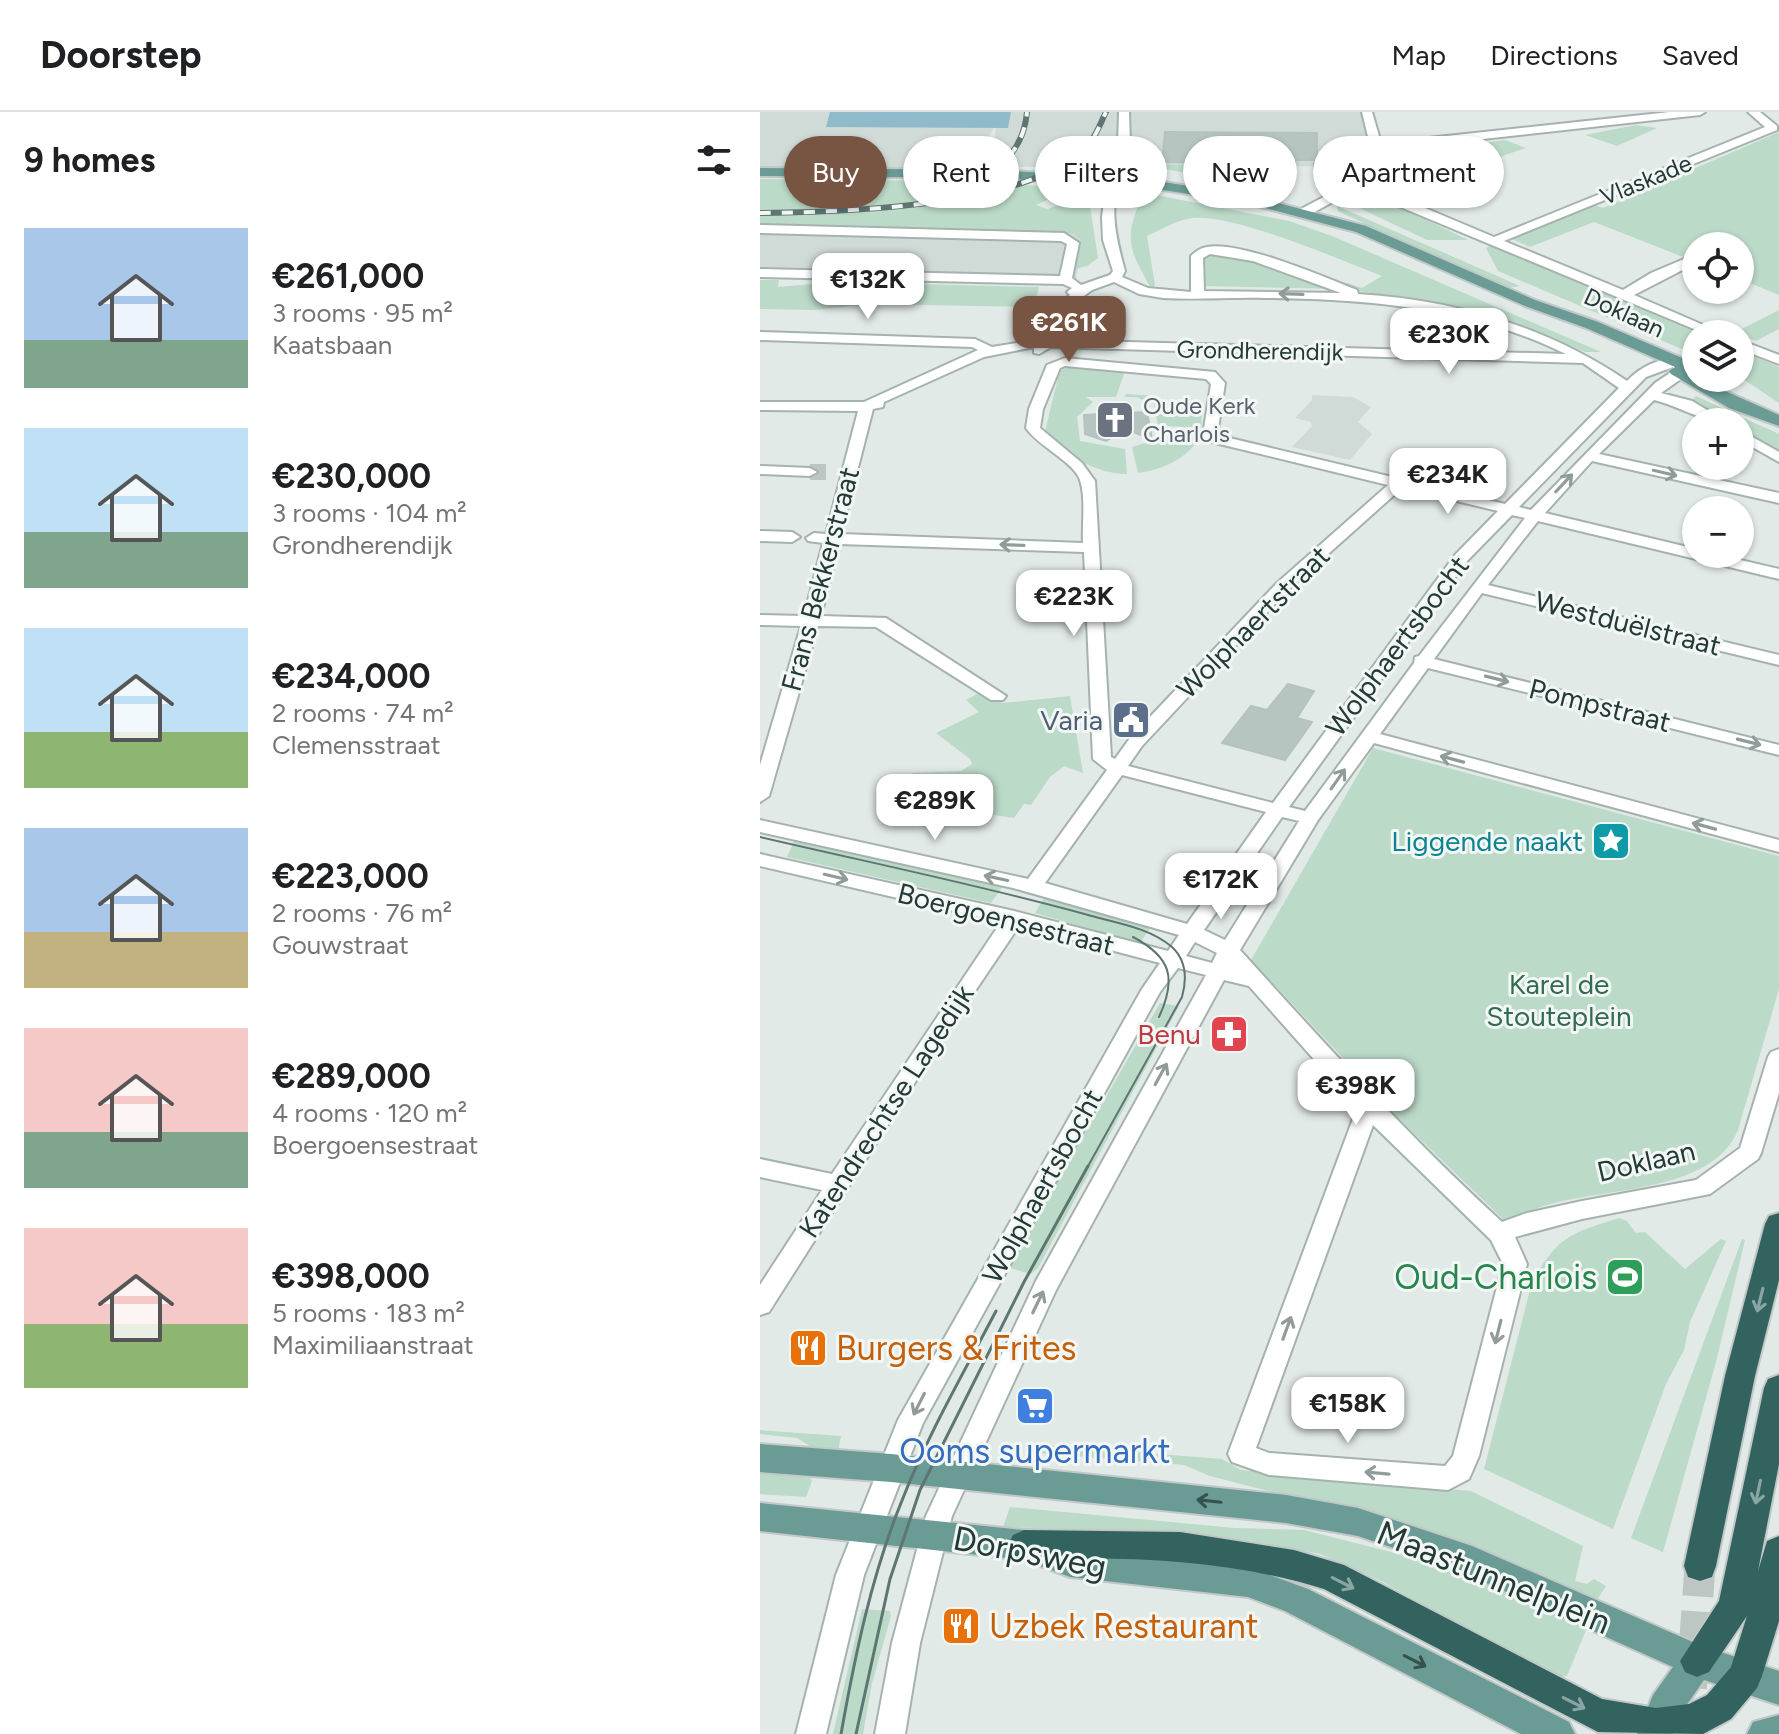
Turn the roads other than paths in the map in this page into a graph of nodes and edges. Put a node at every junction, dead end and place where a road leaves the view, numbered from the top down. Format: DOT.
graph roads {
  1 [pos="1124,112"];
  2 [pos="1367,112"];
  3 [pos="1700,112"];
  4 [pos="1753,112"];
  5 [pos="1124,136"];
  6 [pos="1374,136"];
  7 [pos="1479,136"];
  8 [pos="760,165"];
  9 [pos="760,172"];
  10 [pos="1035,174"];
  11 [pos="1035,175"];
  12 [pos="1167,184"];
  13 [pos="1313,207"];
  14 [pos="1108,208"];
  15 [pos="1118,208"];
  16 [pos="1414,208"];
  17 [pos="1308,210"];
  18 [pos="1109,222"];
  19 [pos="760,229"];
  20 [pos="1494,241"];
  21 [pos="1682,264"];
  22 [pos="760,273"];
  23 [pos="1115,278"];
  24 [pos="1065,280"];
  25 [pos="1086,290"];
  26 [pos="1198,293"];
  27 [pos="1624,295"];
  28 [pos="1354,297"];
  29 [pos="1555,313"];
  30 [pos="1684,320"];
  31 [pos="760,336"];
  32 [pos="1041,343"];
  33 [pos="1754,350"];
  34 [pos="992,353"];
  35 [pos="1582,359"];
  36 [pos="1779,360"];
  37 [pos="1661,364"];
  38 [pos="1682,367"];
  39 [pos="1682,368"];
  40 [pos="1682,370"];
  41 [pos="1624,391"];
  42 [pos="1718,392"];
  43 [pos="1734,392"];
  44 [pos="1649,398"];
  45 [pos="760,406"];
  46 [pos="866,407"];
  47 [pos="1694,408"];
  48 [pos="1748,408"];
  49 [pos="1752,408"];
  50 [pos="1754,410"];
  51 [pos="1779,421"];
  52 [pos="1754,443"];
  53 [pos="1589,456"];
  54 [pos="1779,458"];
  55 [pos="760,470"];
  56 [pos="810,472"];
  57 [pos="828,472"];
  58 [pos="848,473"];
  59 [pos="1398,484"];
  60 [pos="1779,498"];
  61 [pos="1507,509"];
  62 [pos="1533,517"];
  63 [pos="760,536"];
  64 [pos="792,537"];
  65 [pos="823,539"];
  66 [pos="1090,548"];
  67 [pos="1779,574"];
  68 [pos="1478,587"];
  69 [pos="760,620"];
  70 [pos="811,621"];
  71 [pos="1779,660"];
  72 [pos="1421,661"];
  73 [pos="997,696"];
  74 [pos="1368,736"];
  75 [pos="1779,750"];
  76 [pos="1116,768"];
  77 [pos="760,796"];
  78 [pos="1278,809"];
  79 [pos="1310,818"];
  80 [pos="760,826"];
  81 [pos="1779,846"];
  82 [pos="760,860"];
  83 [pos="1033,886"];
  84 [pos="1014,918"];
  85 [pos="1193,935"];
  86 [pos="1173,962"];
  87 [pos="1223,962"];
  88 [pos="1779,1057"];
  89 [pos="1369,1107"];
  90 [pos="760,1168"];
  91 [pos="837,1184"];
  92 [pos="1779,1224"];
  93 [pos="1499,1233"];
  94 [pos="760,1305"];
  95 [pos="1779,1388"];
  96 [pos="760,1458"];
  97 [pos="891,1468"];
  98 [pos="957,1476"];
  99 [pos="1286,1509"];
  100 [pos="760,1517"];
  101 [pos="868,1528"];
  102 [pos="933,1535"];
  103 [pos="1024,1545"];
  104 [pos="1779,1551"];
  105 [pos="1700,1566"];
  106 [pos="1697,1661"];
  107 [pos="1745,1676"];
  108 [pos="1779,1688"];
  109 [pos="1656,1730"];
  110 [pos="1779,1732"];
  111 [pos="811,1734"];
  112 [pos="890,1734"];
  113 [pos="1557,1734"];
  114 [pos="1765,1734"];
  1 -- 5 [label="street"];
  2 -- 6 [label="street"];
  3 -- 7 [label="street"];
  4 -- 20 [label="street, Vlaskade"];
  8 -- 10 [label="main road"];
  9 -- 11 [label="main road"];
  12 -- 17 [label="main road, Doklaan"];
  13 -- 17 [label="street"];
  14 -- 18 [label="street"];
  15 -- 18 [label="street"];
  16 -- 20 [label="street"];
  17 -- 29 [label="main road, Doklaan"];
  18 -- 23 [label="street"];
  19 -- 24 [label="street"];
  20 -- 27 [label="street"];
  21 -- 27 [label="street"];
  22 -- 24 [label="street"];
  23 -- 25 [label="street"];
  23 -- 26 [label="street"];
  24 -- 25 [label="street"];
  25 -- 32 [label="street"];
  28 -- 26 [label="street, one-way"];
  26 -- 28 [label="street"];
  27 -- 30 [label="street"];
  28 -- 35 [label="street"];
  29 -- 37 [label="main road, Doklaan"];
  29 -- 38 [label="main road, Doklaan"];
  31 -- 34 [label="street"];
  32 -- 34 [label="street"];
  32 -- 35 [label="street, Grondherendijk"];
  33 -- 36 [label="street"];
  34 -- 46 [label="street"];
  35 -- 41 [label="street"];
  37 -- 39 [label="main road, Doklaan"];
  37 -- 41 [label="street, Wolphaertsbocht"];
  40 -- 44 [label="street, Wolphaertsbocht"];
  41 -- 44 [label="street"];
  41 -- 61 [label="street, Wolphaertsbocht"];
  42 -- 48 [label="main road, Doklaan"];
  43 -- 49 [label="main road, Doklaan"];
  44 -- 47 [label="street"];
  44 -- 53 [label="street, Wolphaertsbocht"];
  45 -- 46 [label="street"];
  46 -- 58 [label="street, Frans Bekkerstraat"];
  50 -- 51 [label="main road, Doklaan"];
  52 -- 54 [label="street"];
  53 -- 60 [label="street, one-way"];
  62 -- 53 [label="street, Wolphaertsbocht, one-way"];
  55 -- 56 [label="street"];
  57 -- 58 [label="street"];
  58 -- 65 [label="street, Frans Bekkerstraat"];
  59 -- 61 [label="street"];
  59 -- 66 [label="street"];
  59 -- 76 [label="street, Wolphaertstraat"];
  61 -- 62 [label="street"];
  61 -- 78 [label="street, Wolphaertsbocht"];
  62 -- 67 [label="street"];
  62 -- 68 [label="street, Wolphaertsbocht"];
  63 -- 64 [label="street"];
  66 -- 65 [label="street, one-way"];
  65 -- 70 [label="street, Frans Bekkerstraat"];
  66 -- 76 [label="street"];
  68 -- 71 [label="street, Westduëlstraat"];
  68 -- 72 [label="street, Wolphaertsbocht"];
  69 -- 70 [label="street"];
  70 -- 73 [label="street"];
  70 -- 77 [label="street, Frans Bekkerstraat"];
  72 -- 74 [label="street, Wolphaertsbocht"];
  72 -- 75 [label="street, Pompstraat, one-way"];
  79 -- 74 [label="street, Wolphaertsbocht, one-way"];
  81 -- 74 [label="street, one-way"];
  76 -- 78 [label="street"];
  76 -- 83 [label="street"];
  78 -- 79 [label="street"];
  78 -- 85 [label="street, Wolphaertsbocht"];
  79 -- 87 [label="street, Wolphaertsbocht"];
  83 -- 80 [label="street, Boergoensestraat, one-way"];
  82 -- 84 [label="street, Boergoensestraat, one-way"];
  83 -- 85 [label="street, Boergoensestraat"];
  84 -- 86 [label="street, Boergoensestraat"];
  84 -- 91 [label="street, Katendrechtse Lagedijk"];
  85 -- 86 [label="street, Wolphaertsbocht"];
  85 -- 87 [label="street, Boergoensestraat"];
  86 -- 87 [label="street, Boergoensestraat"];
  86 -- 97 [label="street, Wolphaertsbocht, one-way"];
  87 -- 89 [label="street, Boergoensestraat"];
  98 -- 87 [label="street, Wolphaertsbocht, one-way"];
  88 -- 93 [label="street, Doklaan"];
  89 -- 93 [label="street, Boergoensestraat"];
  93 -- 89 [label="street, Maastunnelplein, one-way"];
  90 -- 91 [label="street"];
  91 -- 94 [label="street, Katendrechtse Lagedijk"];
  92 -- 105 [label="highway, one-way"];
  95 -- 106 [label="highway, one-way"];
  96 -- 97 [label="main road, Dorpsweg"];
  97 -- 98 [label="main road, Dorpsweg"];
  97 -- 101 [label="street, Wolphaertsbocht"];
  99 -- 98 [label="main road, Dorpsweg, one-way"];
  98 -- 102 [label="street, Wolphaertsbocht"];
  99 -- 106 [label="main road, Maastunnelplein"];
  100 -- 101 [label="main road, Dorpsweg"];
  101 -- 102 [label="main road, Dorpsweg"];
  101 -- 111 [label="street, Wolphaertsbocht"];
  102 -- 103 [label="main road, Dorpsweg"];
  102 -- 112 [label="street, Wolphaertsbocht"];
  103 -- 109 [label="highway, one-way"];
  103 -- 113 [label="main road, Dorpsweg, one-way"];
  104 -- 107 [label="highway"];
  106 -- 107 [label="main road, Maastunnelplein"];
  106 -- 109 [label="main road"];
  107 -- 108 [label="main road, Maastunnelplein"];
  107 -- 109 [label="highway"];
  110 -- 114 [label="main road"];
}
